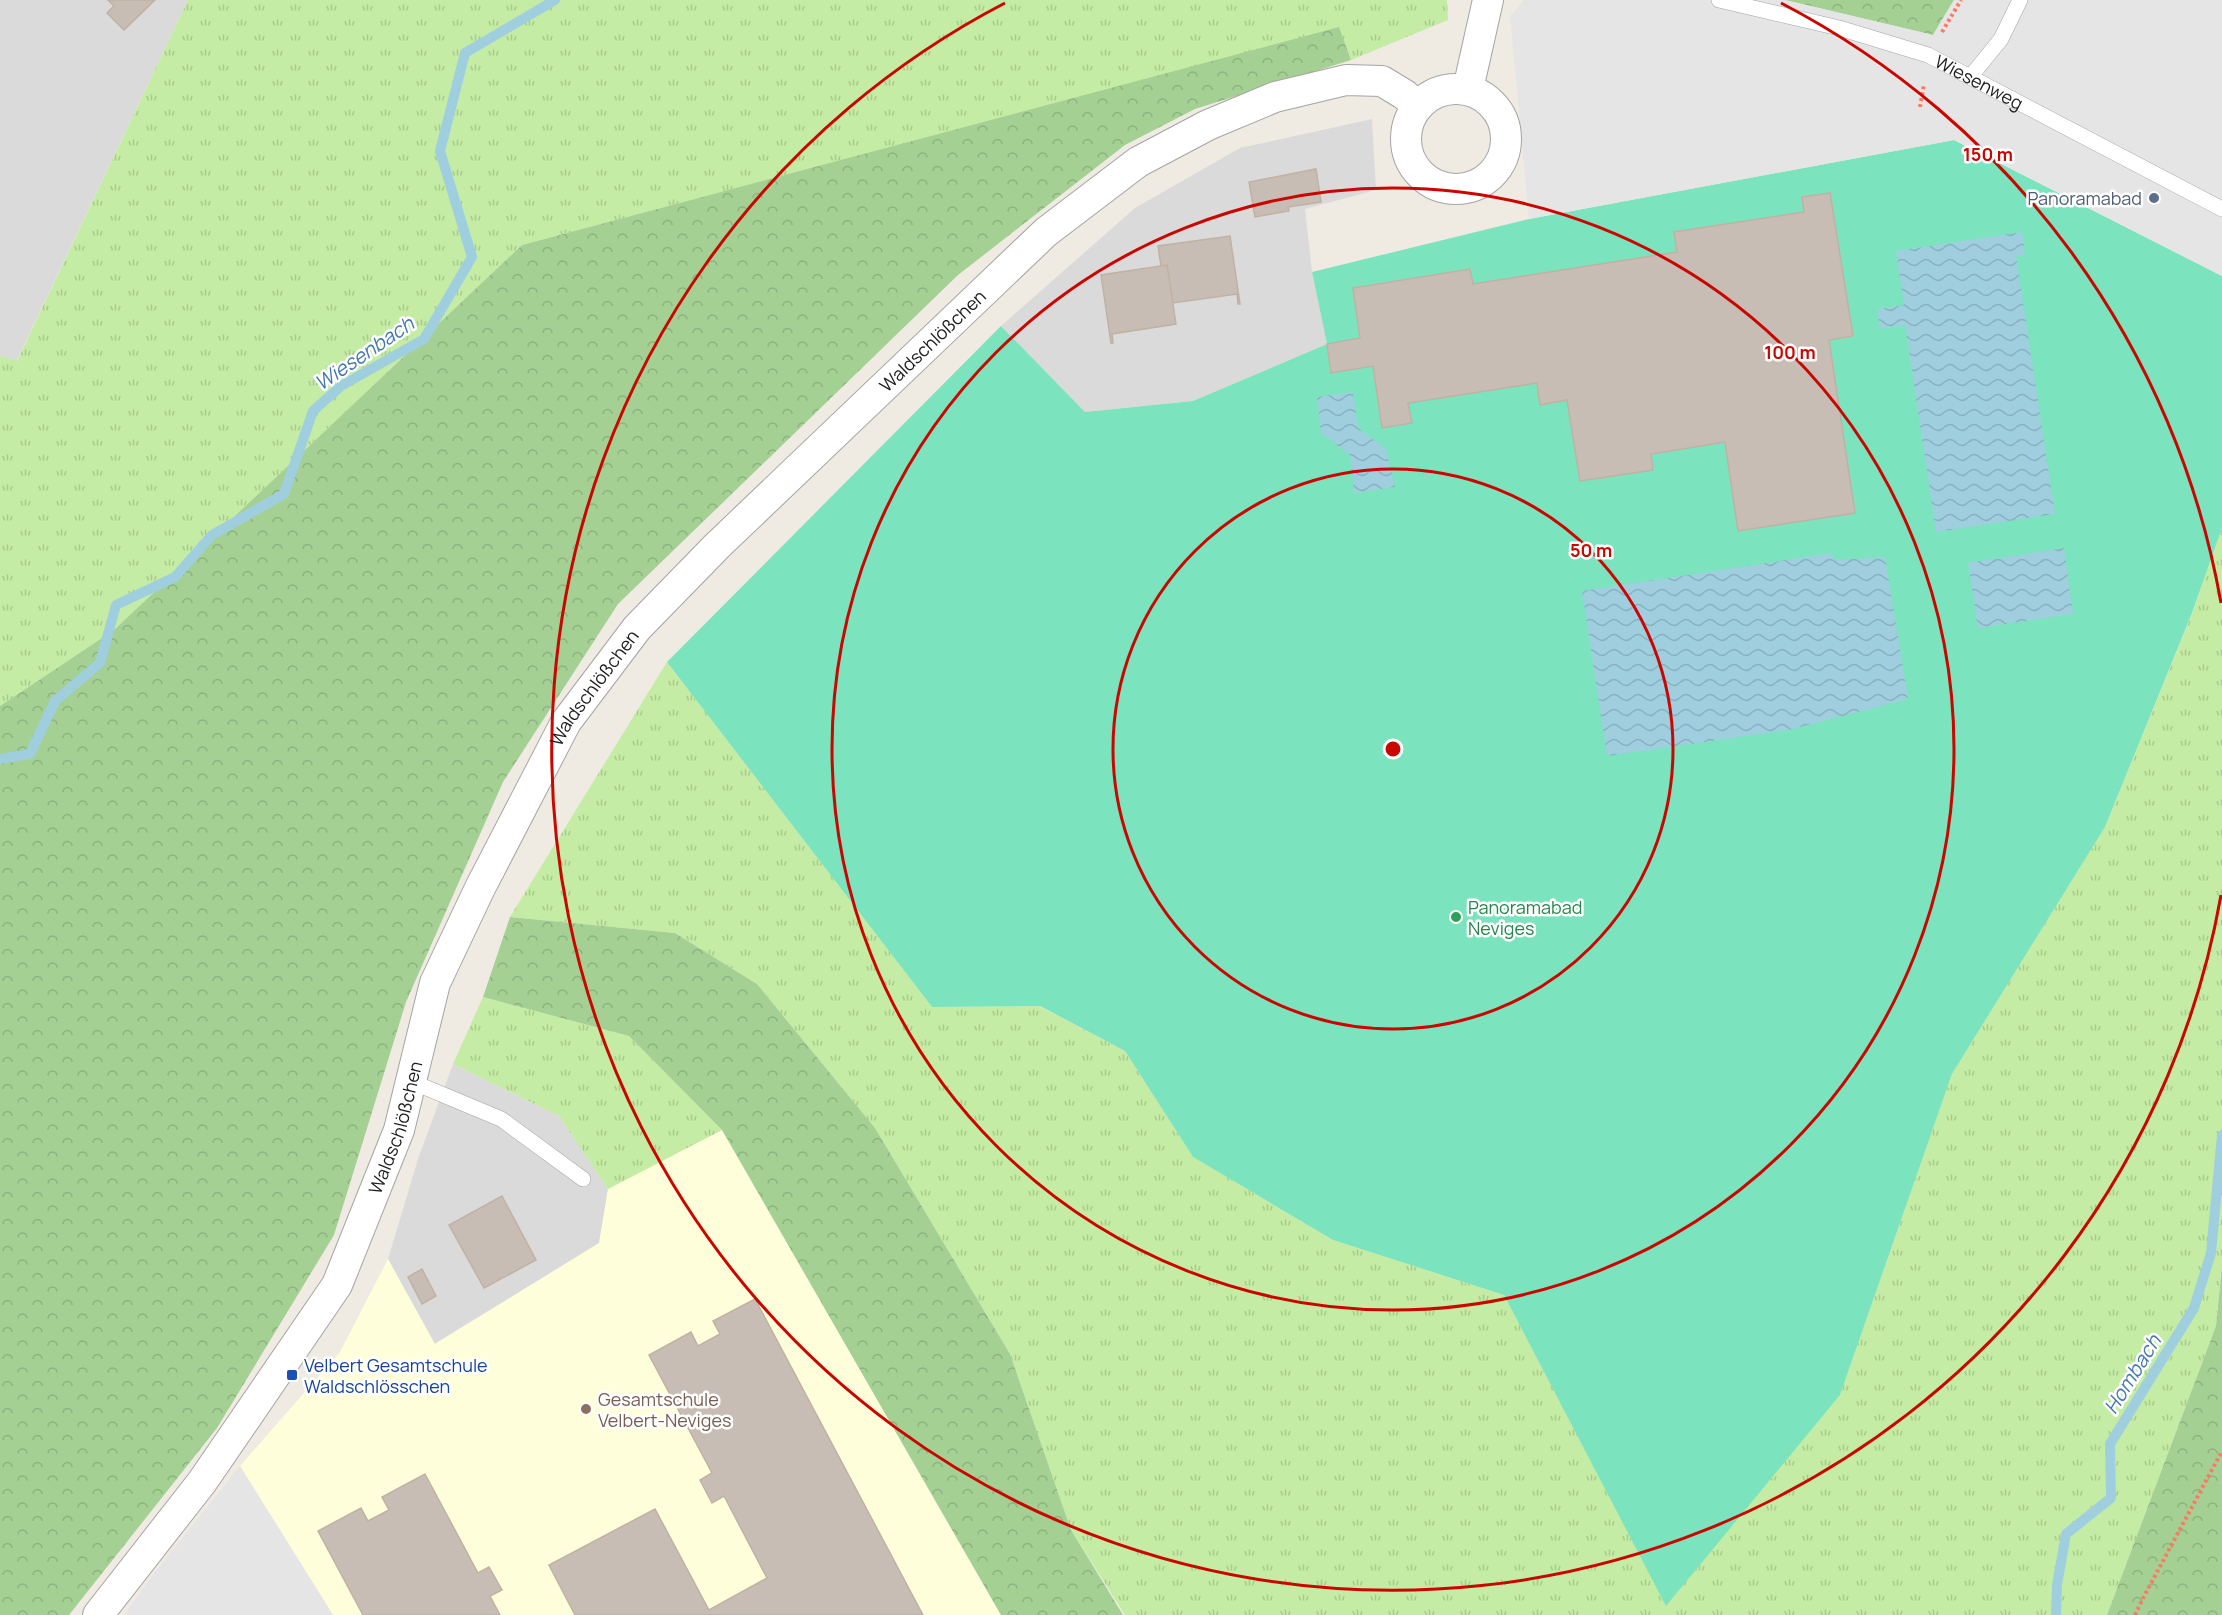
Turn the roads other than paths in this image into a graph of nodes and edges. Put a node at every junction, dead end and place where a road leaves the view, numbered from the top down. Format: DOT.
graph roads {
  1 [pos="1488,0"];
  2 [pos="1719,0"];
  3 [pos="2020,0"];
  4 [pos="1971,76"];
  5 [pos="1468,89"];
  6 [pos="1416,106"];
  7 [pos="2222,209"];
  8 [pos="410,1081"];
  9 [pos="583,1179"];
  10 [pos="98,1615"];
  1 -- 5 [label="street"];
  2 -- 4 [label="lane, Wiesenweg"];
  3 -- 4 [label="lane"];
  4 -- 7 [label="lane, Wiesenweg"];
  5 -- 6 [label="street"];
  5 -- 6 [label="street"];
  6 -- 8 [label="street, Waldschlößchen"];
  8 -- 9 [label="lane"];
  8 -- 10 [label="street, Waldschlößchen"];
}
